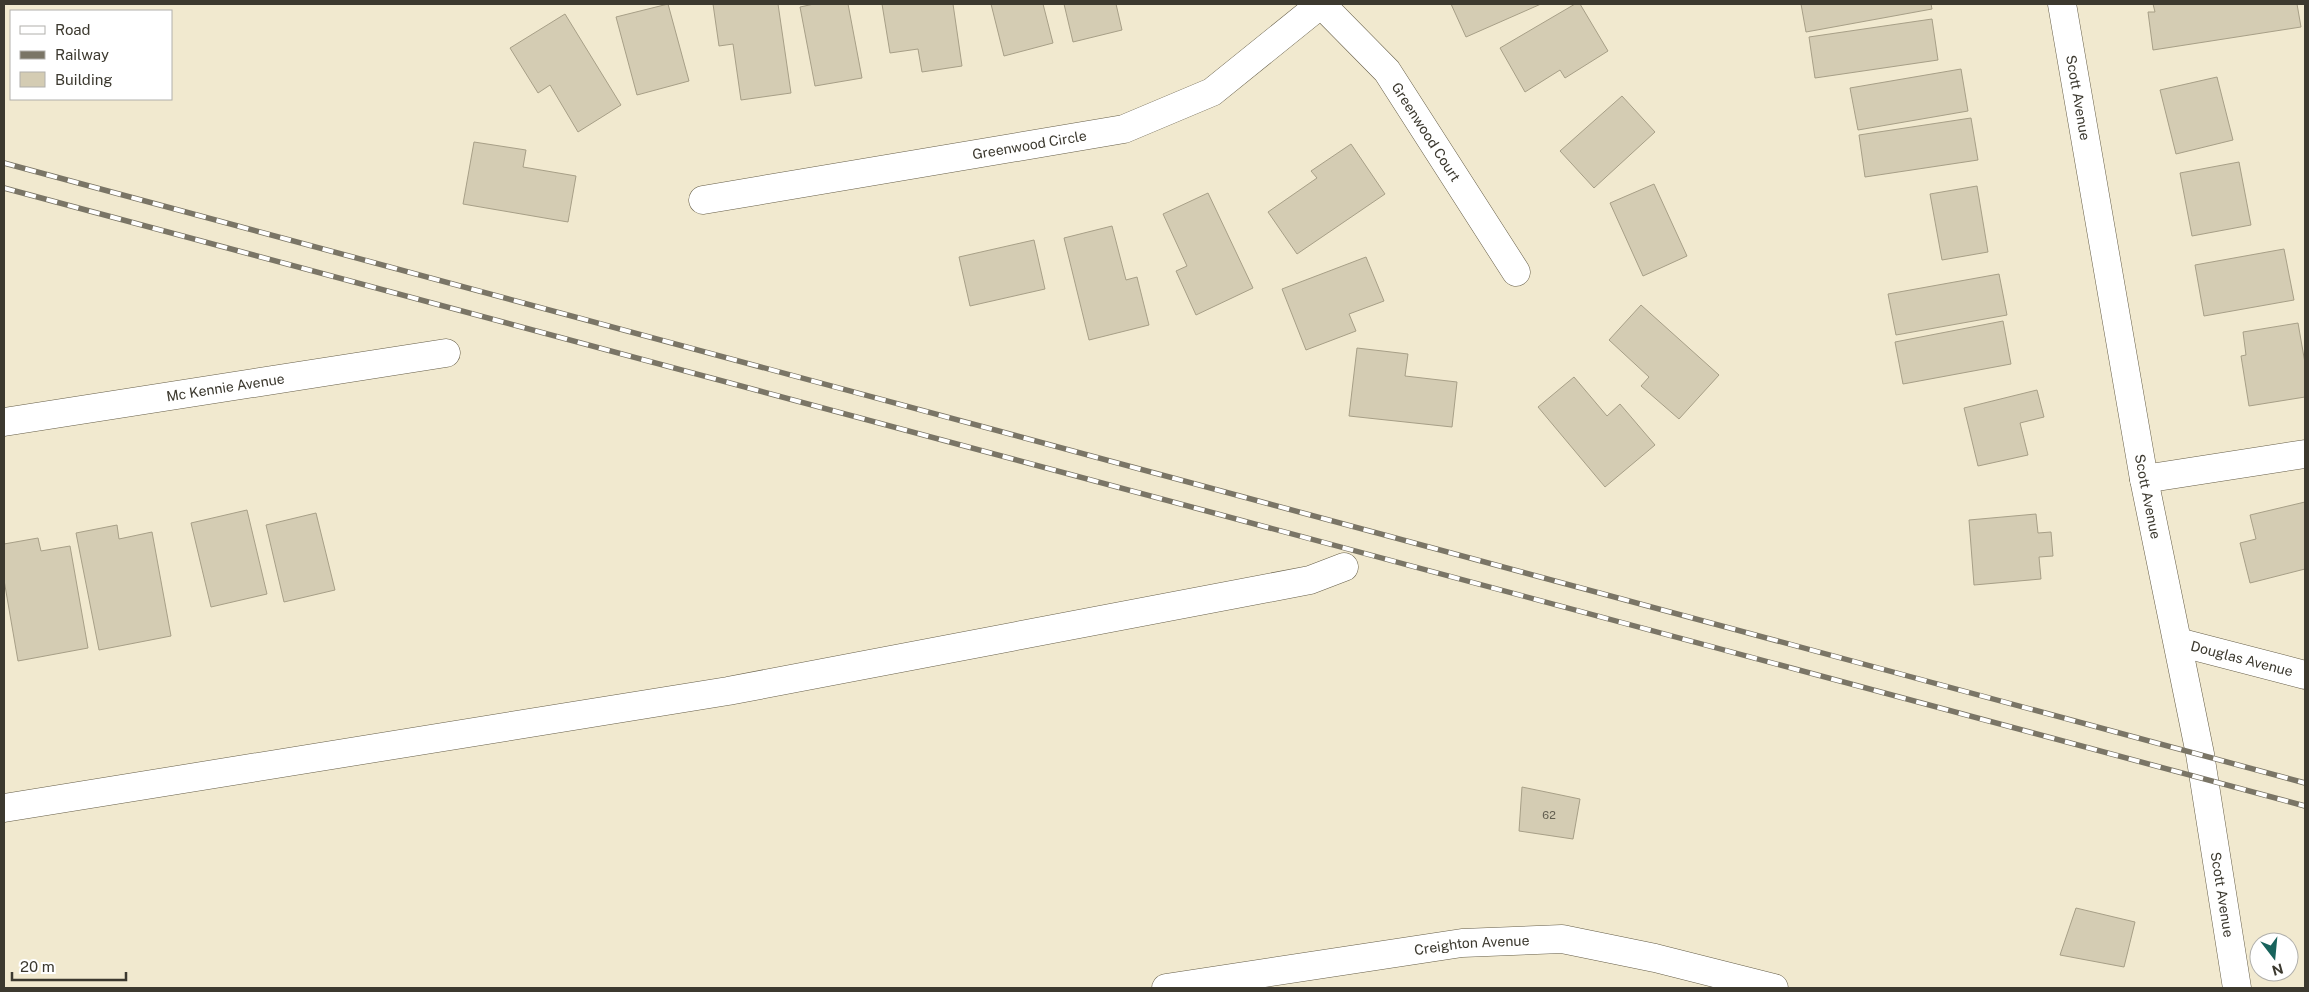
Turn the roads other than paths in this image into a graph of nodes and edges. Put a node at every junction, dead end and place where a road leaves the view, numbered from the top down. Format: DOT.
graph roads {
  1 [pos="1321,4"];
  2 [pos="2062,4"];
  3 [pos="703,200"];
  4 [pos="1516,272"];
  5 [pos="446,353"];
  6 [pos="4,422"];
  7 [pos="2305,454"];
  8 [pos="2144,479"];
  9 [pos="1344,568"];
  10 [pos="2178,642"];
  11 [pos="2305,675"];
  12 [pos="4,808"];
  13 [pos="1166,988"];
  14 [pos="1774,988"];
  15 [pos="2237,988"];
  1 -- 3 [label="street, Greenwood Circle"];
  1 -- 4 [label="street, Greenwood Court"];
  2 -- 8 [label="street, Scott Avenue"];
  5 -- 6 [label="street, Mc Kennie Avenue"];
  7 -- 8 [label="street"];
  8 -- 10 [label="street, Scott Avenue"];
  9 -- 12 [label="street"];
  10 -- 11 [label="street, Douglas Avenue"];
  10 -- 15 [label="street, Scott Avenue"];
  13 -- 14 [label="street, Creighton Avenue"];
}
